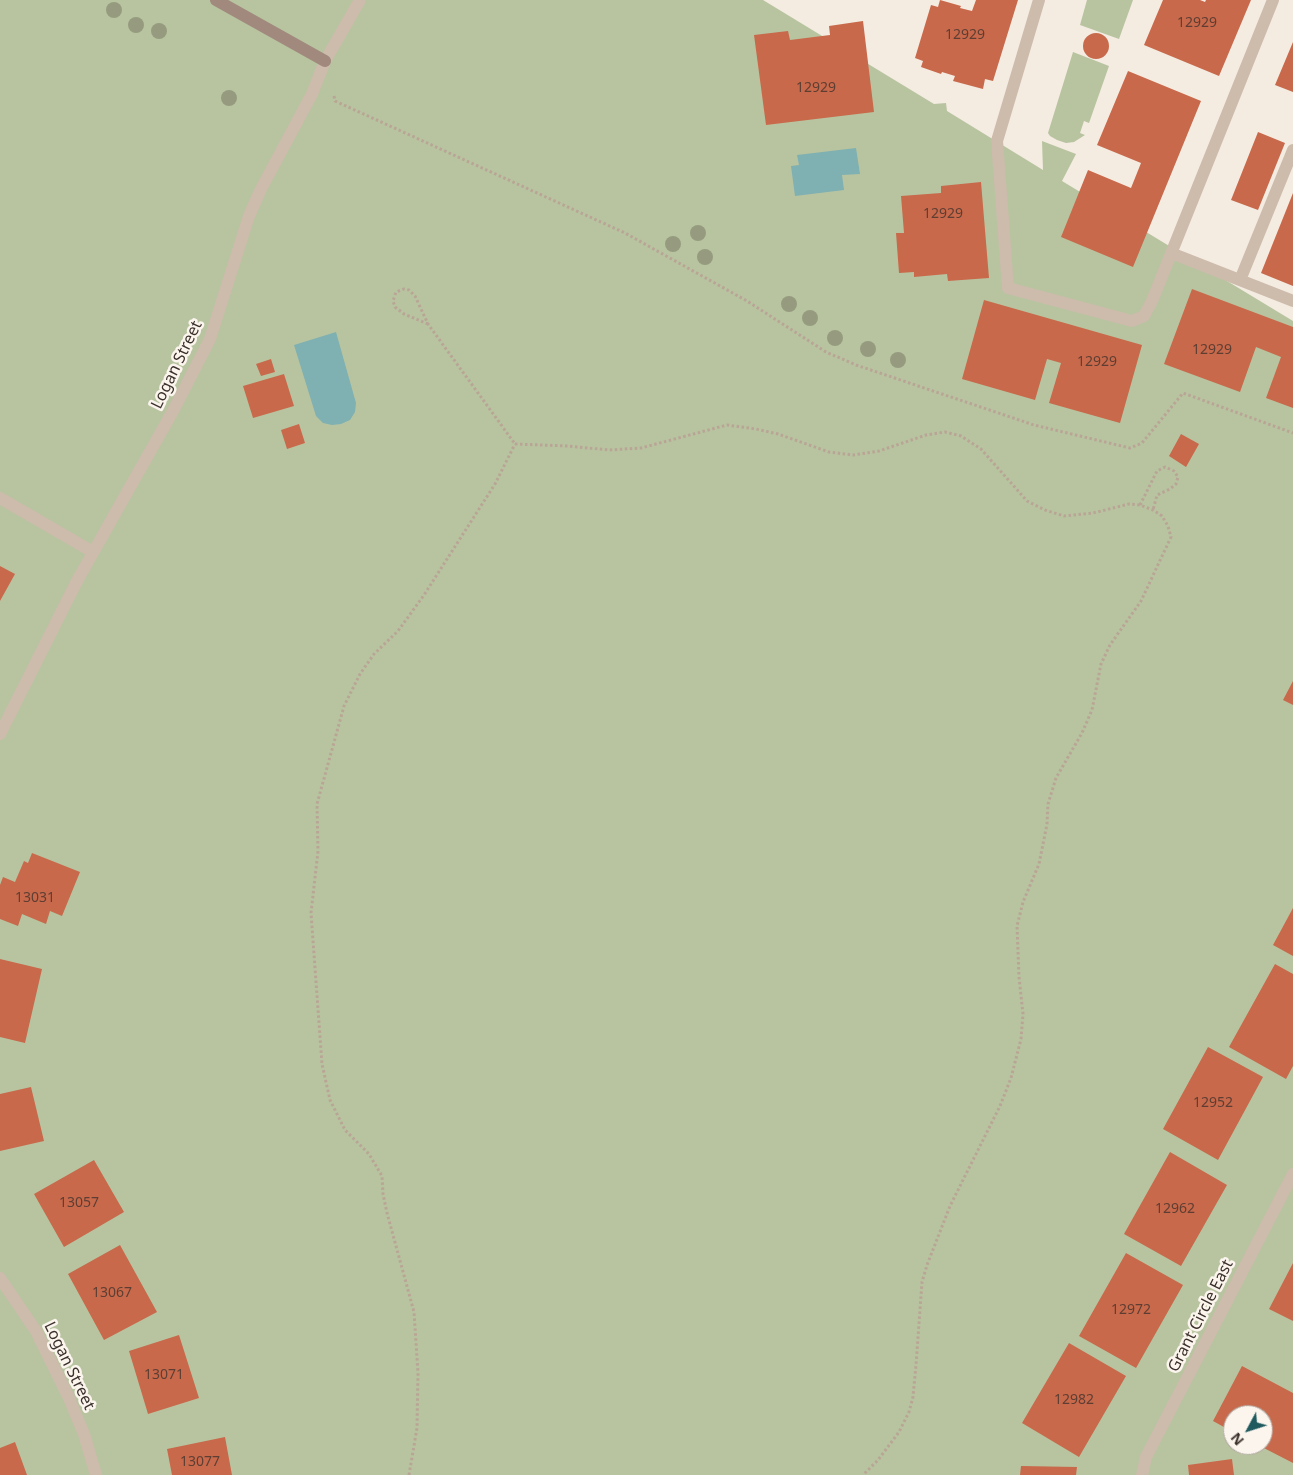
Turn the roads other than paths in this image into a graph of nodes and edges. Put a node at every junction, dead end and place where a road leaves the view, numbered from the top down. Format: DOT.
graph roads {
  1 [pos="216,0"];
  2 [pos="360,0"];
  3 [pos="1039,0"];
  4 [pos="1273,0"];
  5 [pos="325,61"];
  6 [pos="1293,150"];
  7 [pos="1171,253"];
  8 [pos="1240,280"];
  9 [pos="1293,301"];
  10 [pos="0,498"];
  11 [pos="93,552"];
  12 [pos="0,734"];
  13 [pos="1293,1174"];
  14 [pos="0,1278"];
  15 [pos="96,1475"];
  16 [pos="1142,1475"];
  1 -- 5 [label="street"];
  2 -- 5 [label="street, Logan Street"];
  3 -- 7 [label="street"];
  4 -- 7 [label="street"];
  5 -- 11 [label="street, Logan Street"];
  6 -- 8 [label="street"];
  7 -- 8 [label="street"];
  8 -- 9 [label="street"];
  10 -- 11 [label="street"];
  11 -- 12 [label="street, Logan Street"];
  13 -- 16 [label="street, Grant Circle East"];
  14 -- 15 [label="street, Logan Street"];
}
